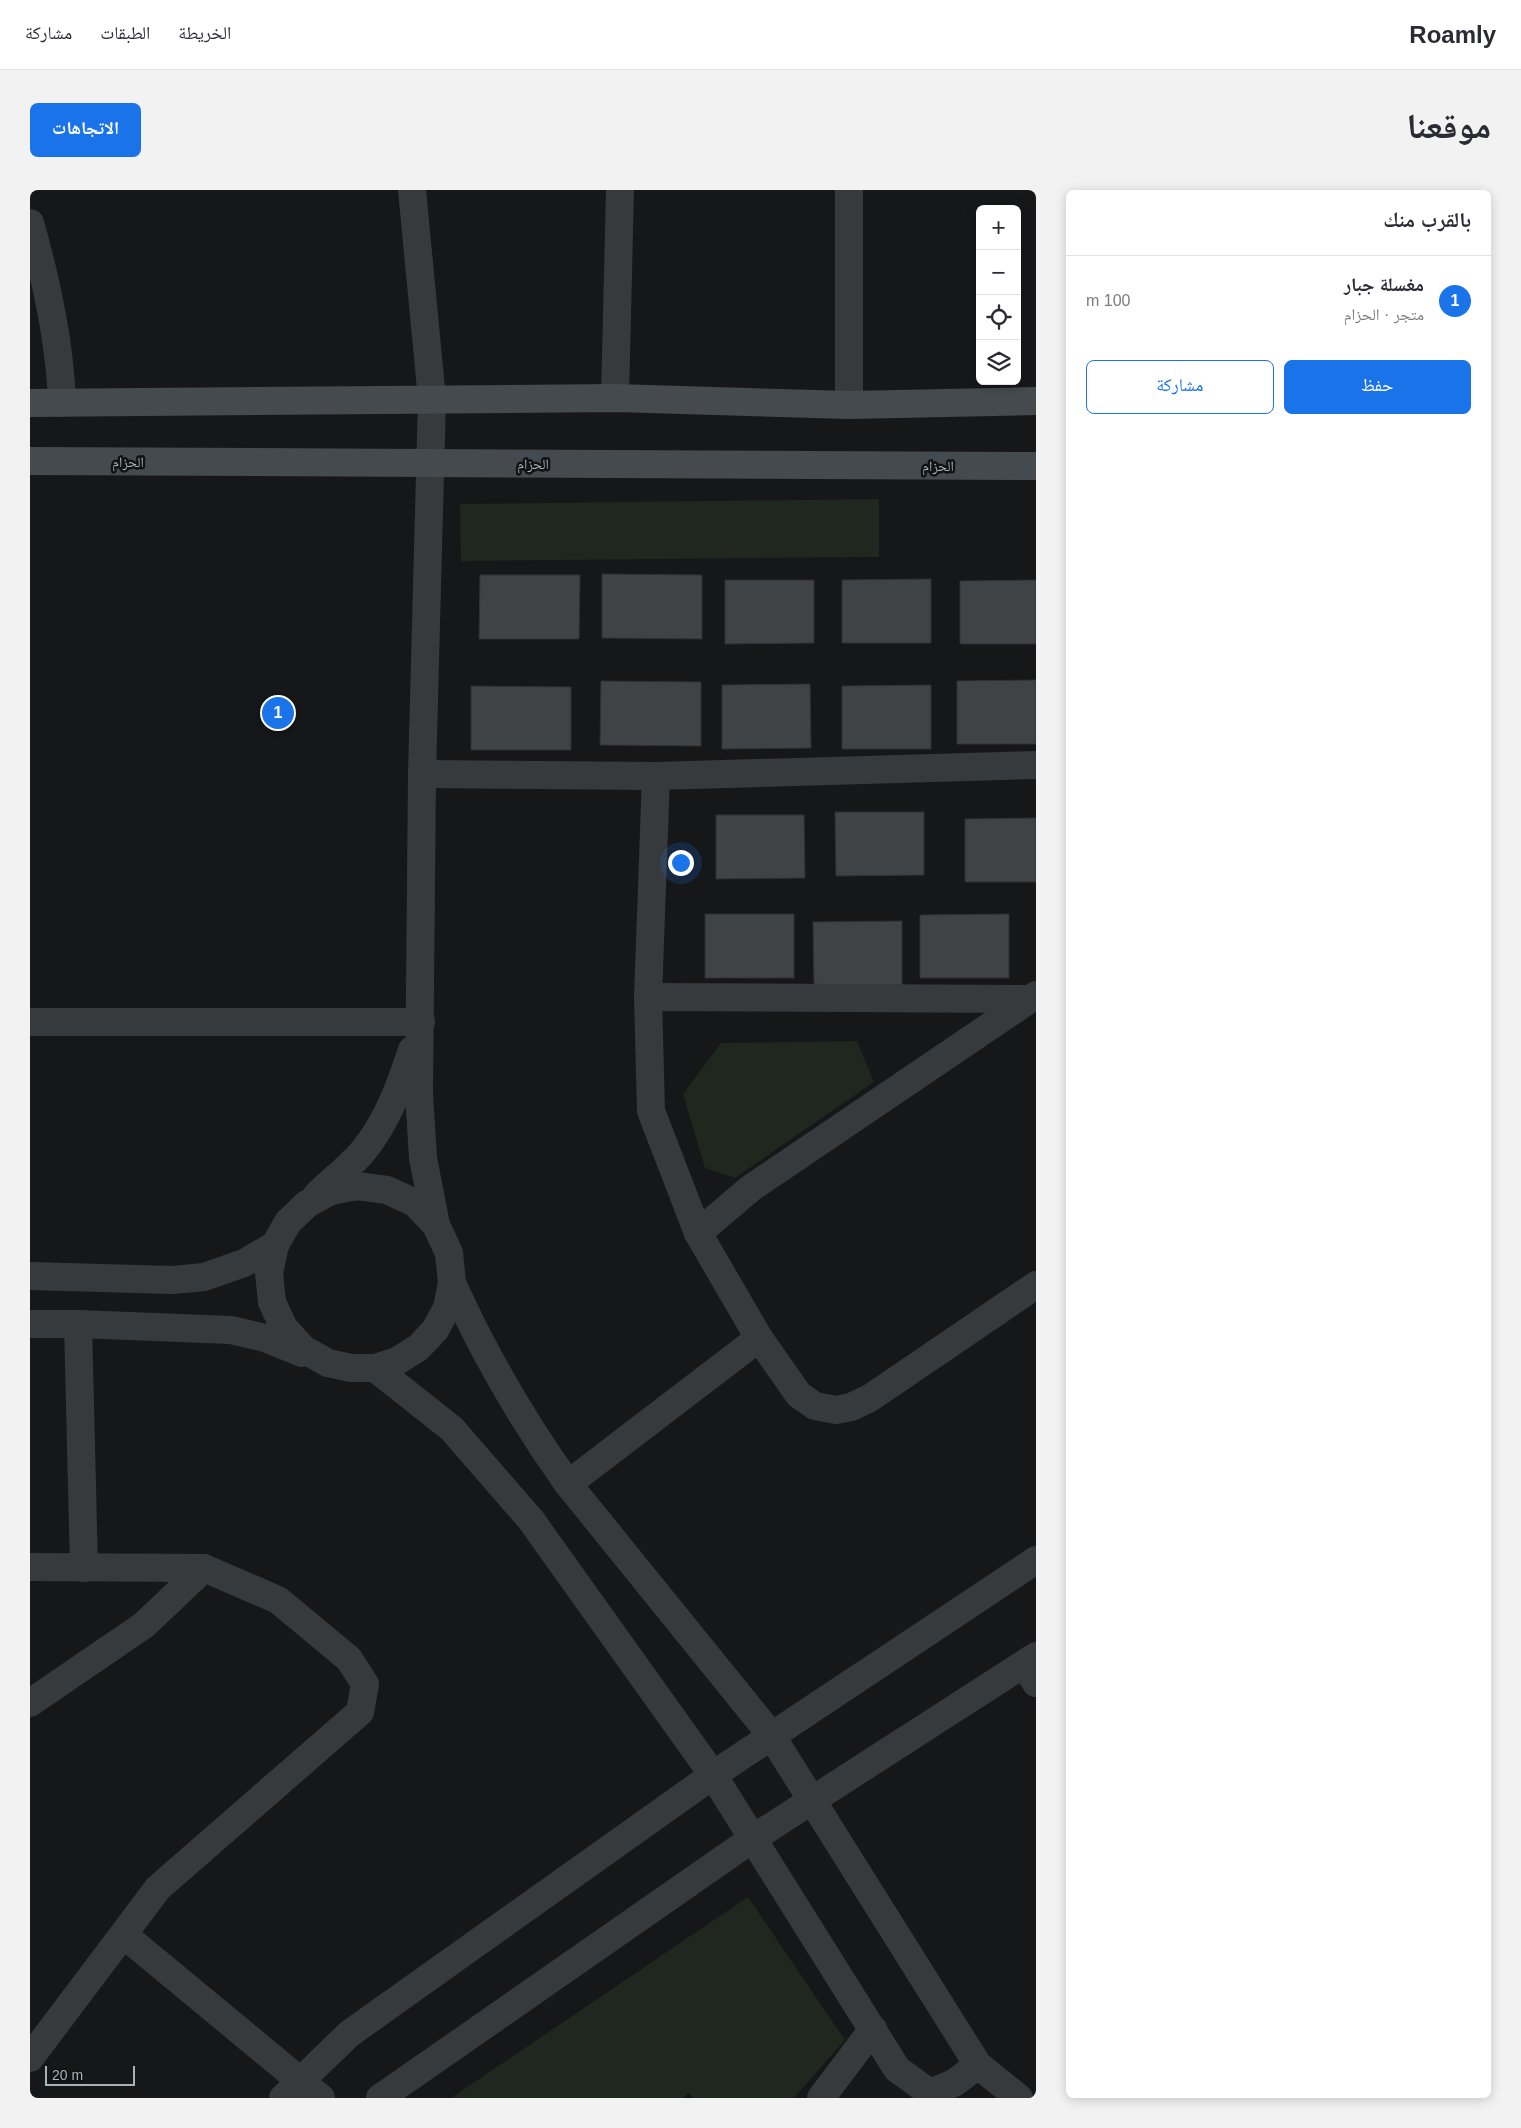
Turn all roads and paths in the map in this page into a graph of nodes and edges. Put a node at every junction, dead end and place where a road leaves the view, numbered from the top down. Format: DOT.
graph roads {
  1 [pos="412,190"];
  2 [pos="620,190"];
  3 [pos="849,190"];
  4 [pos="30,223"];
  5 [pos="615,398"];
  6 [pos="432,399"];
  7 [pos="1036,401"];
  8 [pos="30,403"];
  9 [pos="62,403"];
  10 [pos="849,405"];
  11 [pos="30,461"];
  12 [pos="429,464"];
  13 [pos="1036,466"];
  14 [pos="1036,765"];
  15 [pos="422,774"];
  16 [pos="656,776"];
  17 [pos="648,996"];
  18 [pos="1033,997"];
  19 [pos="30,1022"];
  20 [pos="421,1022"];
  21 [pos="307,1204"];
  22 [pos="436,1225"];
  23 [pos="698,1233"];
  24 [pos="275,1245"];
  25 [pos="30,1276"];
  26 [pos="452,1283"];
  27 [pos="1036,1285"];
  28 [pos="30,1324"];
  29 [pos="78,1324"];
  30 [pos="759,1338"];
  31 [pos="328,1363"];
  32 [pos="375,1368"];
  33 [pos="568,1484"];
  34 [pos="1036,1560"];
  35 [pos="30,1567"];
  36 [pos="84,1568"];
  37 [pos="204,1568"];
  38 [pos="1032,1667"];
  39 [pos="30,1703"];
  40 [pos="771,1735"];
  41 [pos="713,1775"];
  42 [pos="812,1800"];
  43 [pos="752,1839"];
  44 [pos="124,1935"];
  45 [pos="873,2029"];
  46 [pos="30,2058"];
  47 [pos="978,2065"];
  48 [pos="291,2089"];
  49 [pos="321,2098"];
  50 [pos="380,2098"];
  51 [pos="821,2098"];
  52 [pos="1019,2098"];
  1 -- 6 [label="street"];
  2 -- 5 [label="street"];
  3 -- 10 [label="street"];
  4 -- 9 [label="street"];
  5 -- 6 [label="main road"];
  5 -- 10 [label="main road"];
  6 -- 9 [label="main road"];
  6 -- 12 [label="street"];
  7 -- 10 [label="main road"];
  8 -- 9 [label="main road"];
  11 -- 12 [label="main road, الحزام"];
  12 -- 13 [label="main road, الحزام"];
  12 -- 15 [label="street"];
  14 -- 16 [label="street"];
  15 -- 16 [label="street"];
  15 -- 20 [label="street"];
  16 -- 17 [label="street"];
  17 -- 18 [label="street"];
  17 -- 23 [label="street"];
  18 -- 23 [label="street"];
  19 -- 20 [label="street"];
  20 -- 21 [label="street"];
  20 -- 22 [label="street"];
  21 -- 22 [label="street"];
  21 -- 24 [label="street"];
  22 -- 26 [label="street"];
  23 -- 30 [label="street"];
  24 -- 25 [label="street"];
  24 -- 31 [label="street"];
  26 -- 32 [label="street"];
  26 -- 33 [label="street"];
  27 -- 30 [label="street"];
  28 -- 29 [label="street"];
  29 -- 31 [label="street"];
  29 -- 36 [label="street"];
  30 -- 33 [label="street"];
  31 -- 32 [label="street"];
  32 -- 41 [label="street"];
  33 -- 40 [label="street"];
  34 -- 40 [label="street"];
  35 -- 36 [label="street"];
  36 -- 37 [label="street"];
  37 -- 39 [label="street"];
  37 -- 44 [label="street"];
  38 -- 42 [label="street"];
  40 -- 41 [label="street"];
  40 -- 42 [label="street"];
  41 -- 43 [label="street"];
  41 -- 48 [label="street"];
  42 -- 43 [label="street"];
  42 -- 47 [label="street"];
  43 -- 45 [label="street"];
  43 -- 50 [label="street"];
  44 -- 46 [label="street"];
  44 -- 48 [label="street"];
  45 -- 47 [label="street"];
  45 -- 51 [label="street"];
  47 -- 52 [label="street"];
  48 -- 49 [label="street"];
}
